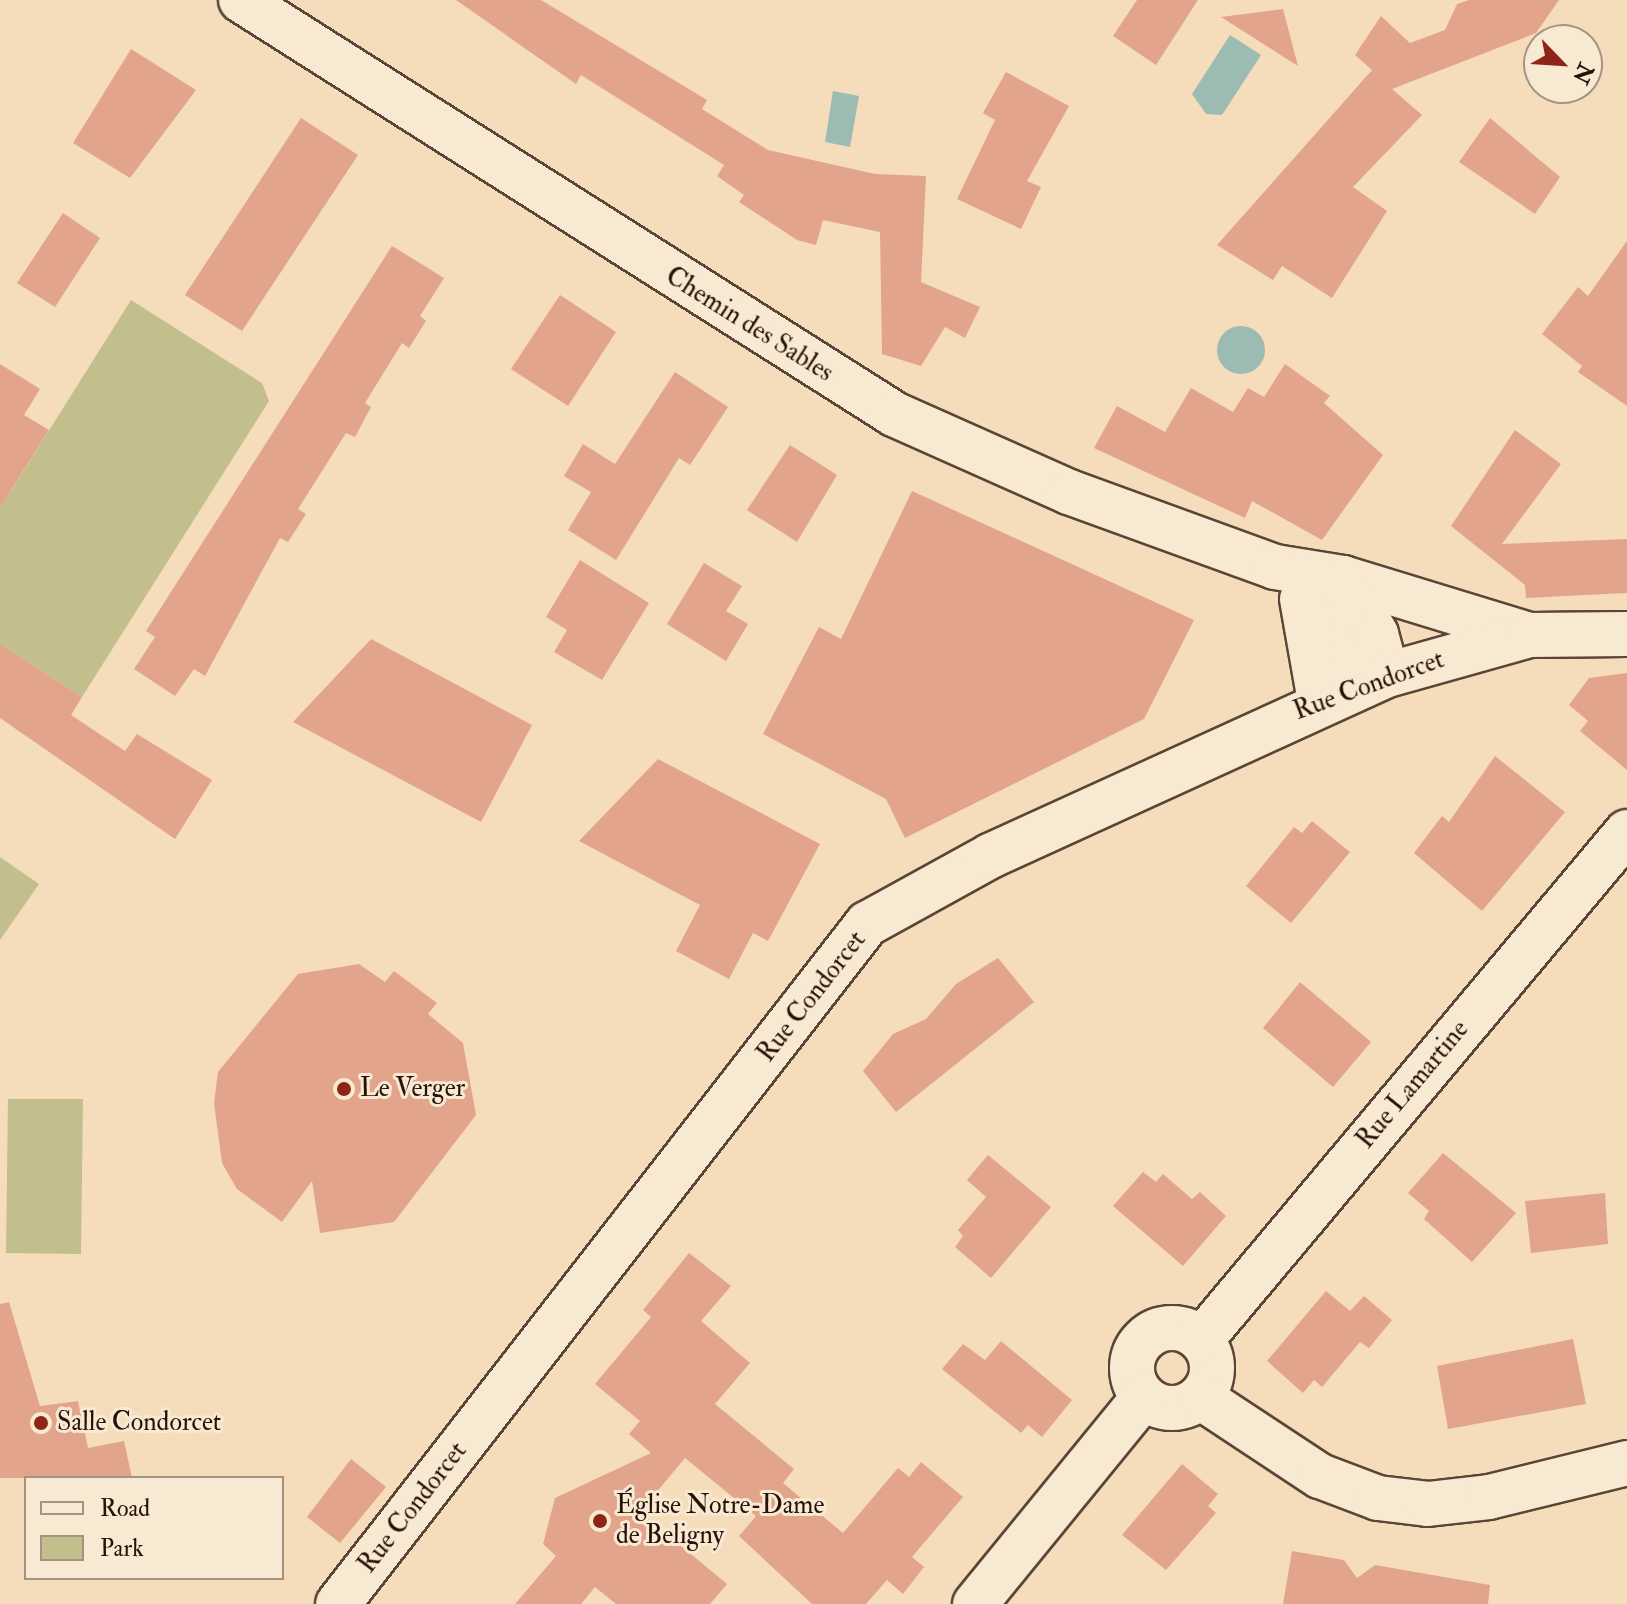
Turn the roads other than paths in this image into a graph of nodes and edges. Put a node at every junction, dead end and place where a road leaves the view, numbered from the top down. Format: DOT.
graph roads {
  1 [pos="241,0"];
  2 [pos="1297,574"];
  3 [pos="1343,578"];
  4 [pos="1627,634"];
  5 [pos="1529,635"];
  6 [pos="1354,688"];
  7 [pos="1627,832"];
  8 [pos="1201,1340"];
  9 [pos="1200,1397"];
  10 [pos="1143,1398"];
  11 [pos="1627,1463"];
  12 [pos="338,1604"];
  13 [pos="975,1604"];
  1 -- 2 [label="street, Chemin des Sables"];
  2 -- 3 [label="street, Chemin des Sables"];
  2 -- 6 [label="street"];
  3 -- 5 [label="street, Chemin des Sables"];
  3 -- 6 [label="street"];
  4 -- 5 [label="street, Rue Condorcet"];
  5 -- 6 [label="street, Rue Condorcet"];
  6 -- 12 [label="street, Rue Condorcet"];
  7 -- 8 [label="street, Rue Lamartine"];
  8 -- 9 [label="street"];
  8 -- 10 [label="street"];
  9 -- 10 [label="street"];
  9 -- 11 [label="street"];
  10 -- 13 [label="street"];
}
